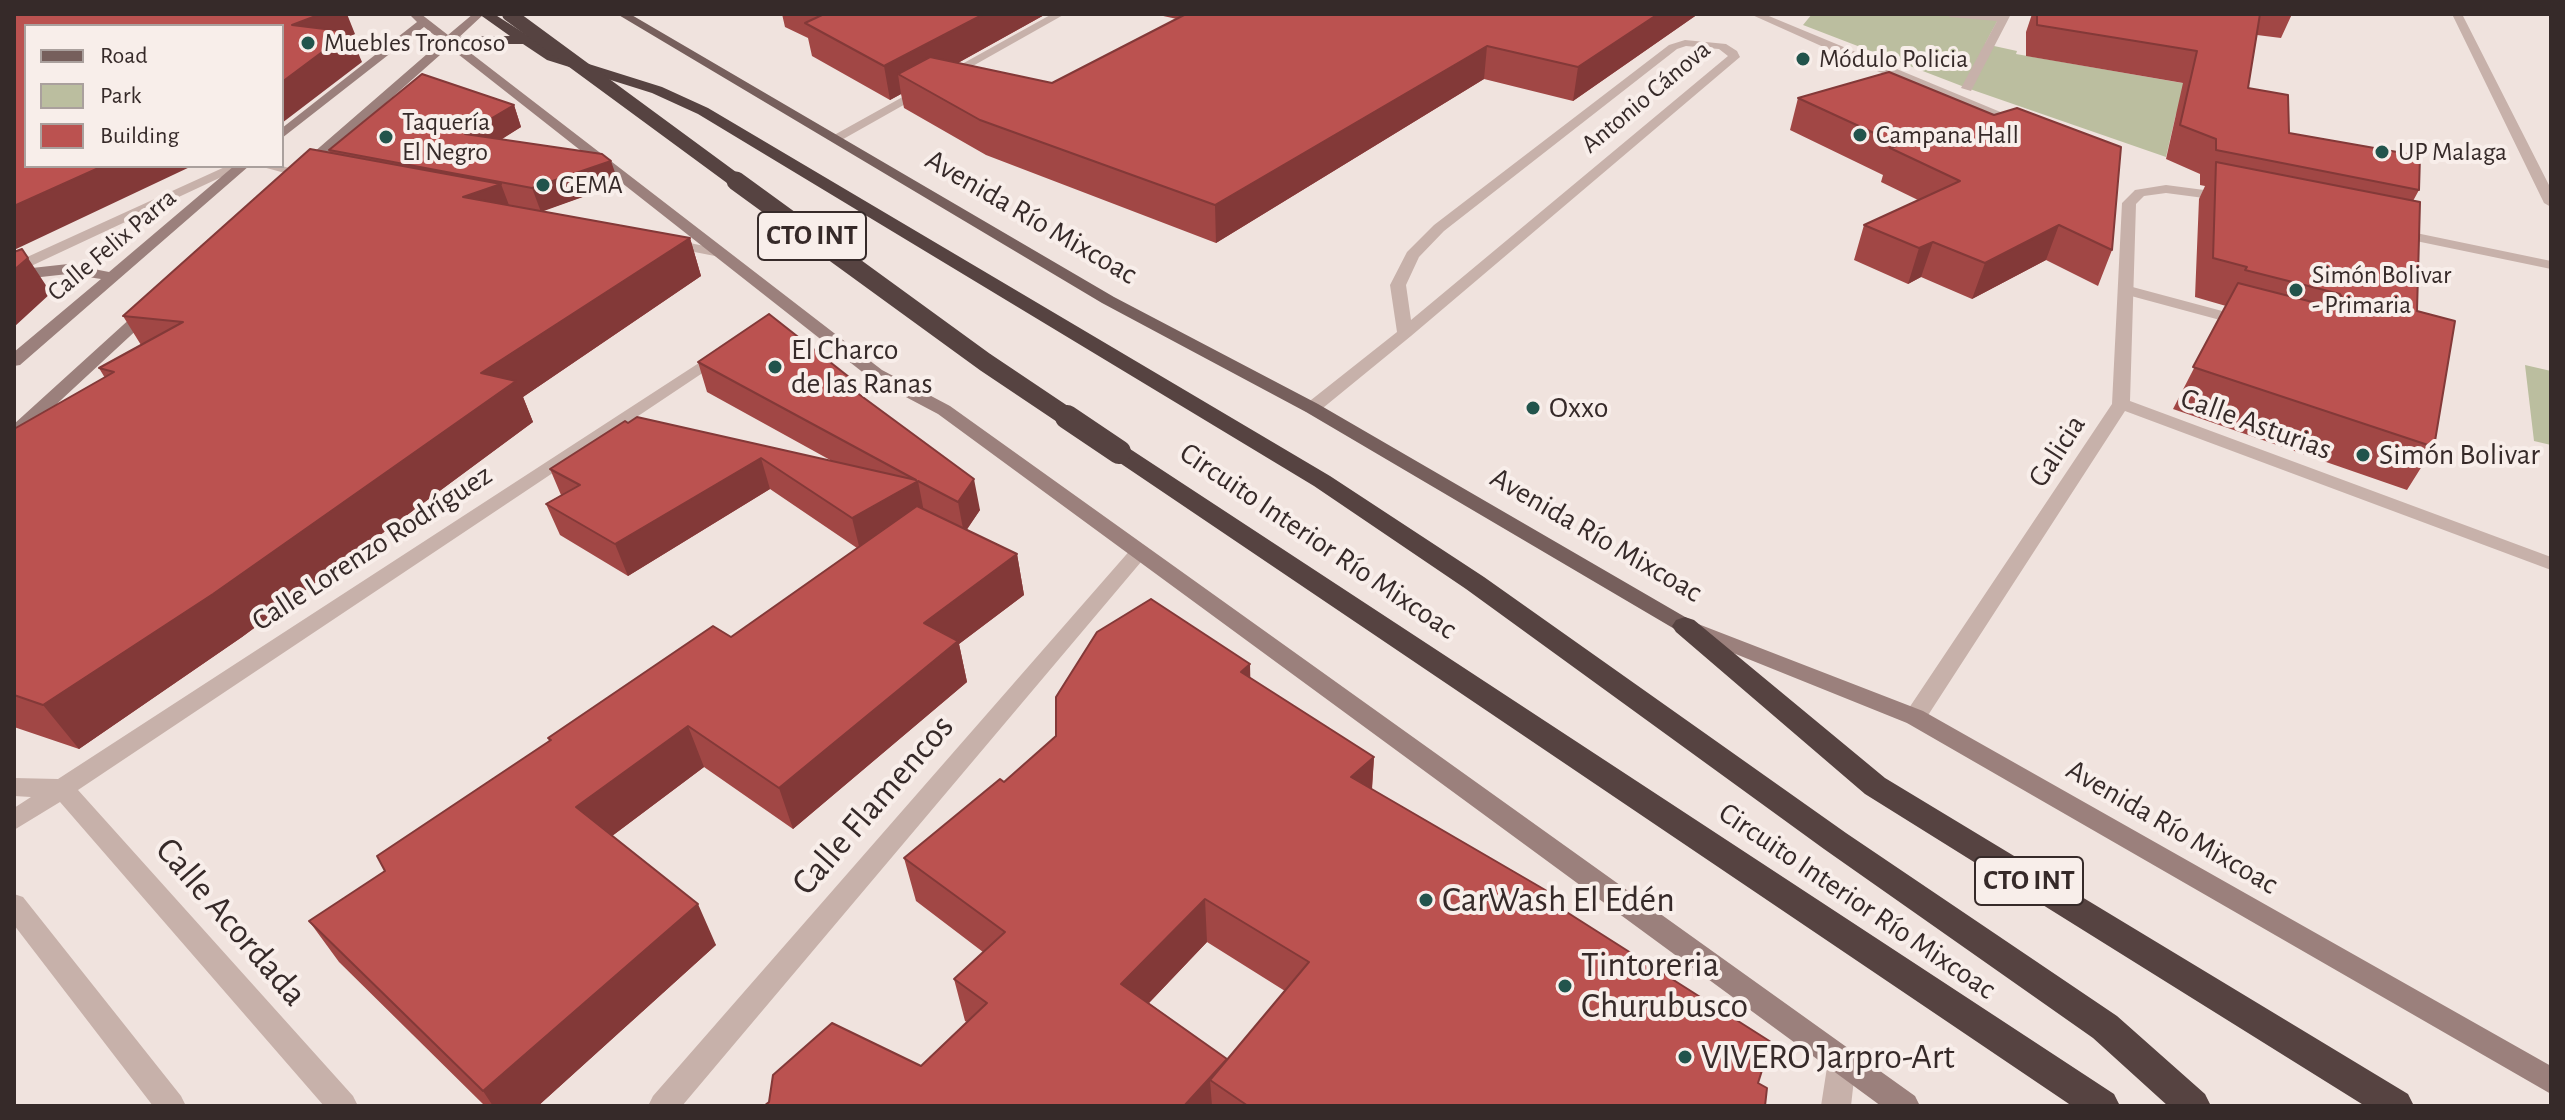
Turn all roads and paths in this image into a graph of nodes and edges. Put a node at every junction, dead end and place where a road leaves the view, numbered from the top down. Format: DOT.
graph roads {
  1 [pos="479,14"];
  2 [pos="485,14"];
  3 [pos="509,14"];
  4 [pos="622,14"];
  5 [pos="1060,14"];
  6 [pos="1755,14"];
  7 [pos="1950,14"];
  8 [pos="2457,14"];
  9 [pos="2005,16"];
  10 [pos="419,18"];
  11 [pos="523,40"];
  12 [pos="448,41"];
  13 [pos="1967,88"];
  14 [pos="2027,126"];
  15 [pos="284,132"];
  16 [pos="833,139"];
  17 [pos="236,168"];
  18 [pos="238,168"];
  19 [pos="270,168"];
  20 [pos="292,179"];
  21 [pos="329,180"];
  22 [pos="2249,202"];
  23 [pos="2551,203"];
  24 [pos="2370,227"];
  25 [pos="658,241"];
  26 [pos="720,253"];
  27 [pos="2551,265"];
  28 [pos="14,269"];
  29 [pos="14,275"];
  30 [pos="110,277"];
  31 [pos="2125,290"];
  32 [pos="162,299"];
  33 [pos="2259,325"];
  34 [pos="1405,333"];
  35 [pos="736,343"];
  36 [pos="14,361"];
  37 [pos="2121,404"];
  38 [pos="1312,408"];
  39 [pos="14,434"];
  40 [pos="1139,552"];
  41 [pos="2551,564"];
  42 [pos="1685,626"];
  43 [pos="1915,717"];
  44 [pos="14,787"];
  45 [pos="62,788"];
  46 [pos="14,820"];
  47 [pos="14,905"];
  48 [pos="1842,1061"];
  49 [pos="2551,1081"];
  50 [pos="171,1106"];
  51 [pos="343,1106"];
  52 [pos="663,1106"];
  53 [pos="1836,1106"];
  54 [pos="1905,1106"];
  55 [pos="2102,1106"];
  56 [pos="2193,1106"];
  57 [pos="2396,1106"];
  1 -- 12 [label="main road"];
  2 -- 11 [label="highway"];
  3 -- 55 [label="highway, Circuito Interior Río Mixcoac / CTO INT, bridge"];
  4 -- 16 [label="main road, Avenida Río Mixcoac / CTO INT"];
  5 -- 16 [label="street"];
  6 -- 14 [label="street"];
  7 -- 9 [label="street"];
  8 -- 23 [label="street"];
  9 -- 13 [label="street"];
  10 -- 12 [label="main road, CTO INT"];
  10 -- 15 [label="main road"];
  11 -- 12 [label="highway"];
  11 -- 56 [label="highway"];
  12 -- 20 [label="main road"];
  12 -- 26 [label="main road, CTO INT"];
  16 -- 38 [label="main road, Avenida Río Mixcoac / CTO INT"];
  17 -- 28 [label="street"];
  18 -- 30 [label="main road, Calle Felix Parra"];
  19 -- 20 [label="street"];
  20 -- 21 [label="street"];
  22 -- 31 [label="street, Galicia"];
  24 -- 27 [label="street"];
  25 -- 26 [label="street"];
  26 -- 40 [label="main road, CTO INT"];
  29 -- 30 [label="main road"];
  30 -- 36 [label="main road, Calle Felix Parra"];
  31 -- 33 [label="street"];
  31 -- 37 [label="street, Galicia"];
  32 -- 39 [label="main road"];
  34 -- 34 [label="street, Antonio Cánova"];
  34 -- 38 [label="street, Antonio Cánova"];
  35 -- 45 [label="street, Calle Lorenzo Rodríguez"];
  37 -- 41 [label="street, Calle Asturias"];
  37 -- 43 [label="street, Galicia"];
  38 -- 42 [label="main road, Avenida Río Mixcoac / CTO INT"];
  40 -- 48 [label="main road, CTO INT"];
  40 -- 52 [label="street, Calle Flamencos"];
  42 -- 43 [label="main road, Avenida Río Mixcoac / CTO INT"];
  42 -- 57 [label="highway, CTO INT"];
  43 -- 49 [label="main road, Avenida Río Mixcoac / CTO INT"];
  44 -- 45 [label="street"];
  45 -- 46 [label="street, Calle Lorenzo Rodríguez"];
  45 -- 51 [label="street, Calle Acordada"];
  47 -- 50 [label="street"];
  48 -- 53 [label="street"];
  48 -- 54 [label="main road, CTO INT"];
}
